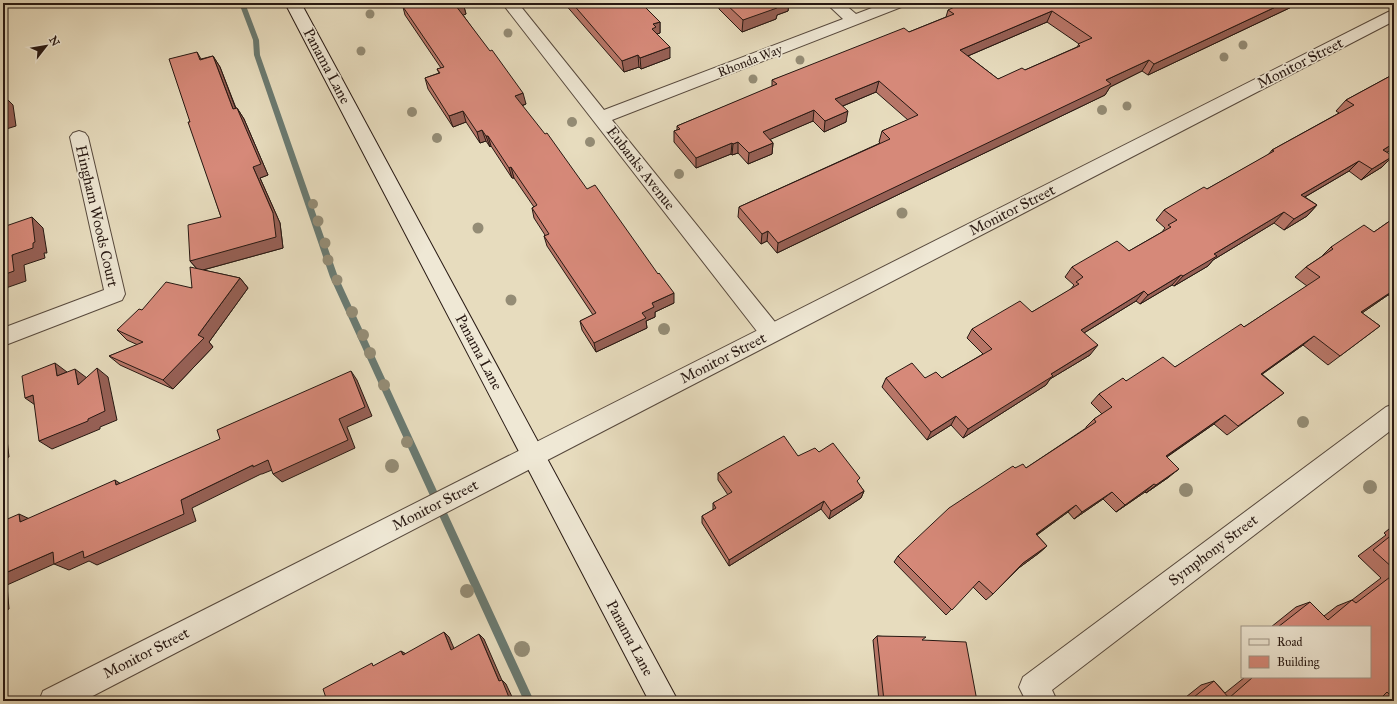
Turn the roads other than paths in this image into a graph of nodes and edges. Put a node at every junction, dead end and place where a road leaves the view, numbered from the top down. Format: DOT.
graph roads {
  1 [pos="293,3"];
  2 [pos="510,3"];
  3 [pos="834,3"];
  4 [pos="899,3"];
  5 [pos="1394,15"];
  6 [pos="854,20"];
  7 [pos="601,118"];
  8 [pos="79,137"];
  9 [pos="772,333"];
  10 [pos="3,337"];
  11 [pos="1394,414"];
  12 [pos="533,455"];
  13 [pos="1038,694"];
  14 [pos="53,701"];
  15 [pos="664,701"];
  1 -- 12 [label="street, Panama Lane"];
  2 -- 7 [label="street, Eubanks Avenue"];
  3 -- 6 [label="street"];
  4 -- 6 [label="street, Rhonda Way"];
  5 -- 9 [label="street, Monitor Street"];
  6 -- 7 [label="street, Rhonda Way"];
  7 -- 9 [label="street, Eubanks Avenue"];
  8 -- 10 [label="street, Hingham Woods Court"];
  9 -- 12 [label="street, Monitor Street"];
  11 -- 13 [label="street, Symphony Street"];
  12 -- 14 [label="street, Monitor Street"];
  12 -- 15 [label="street, Panama Lane"];
}
